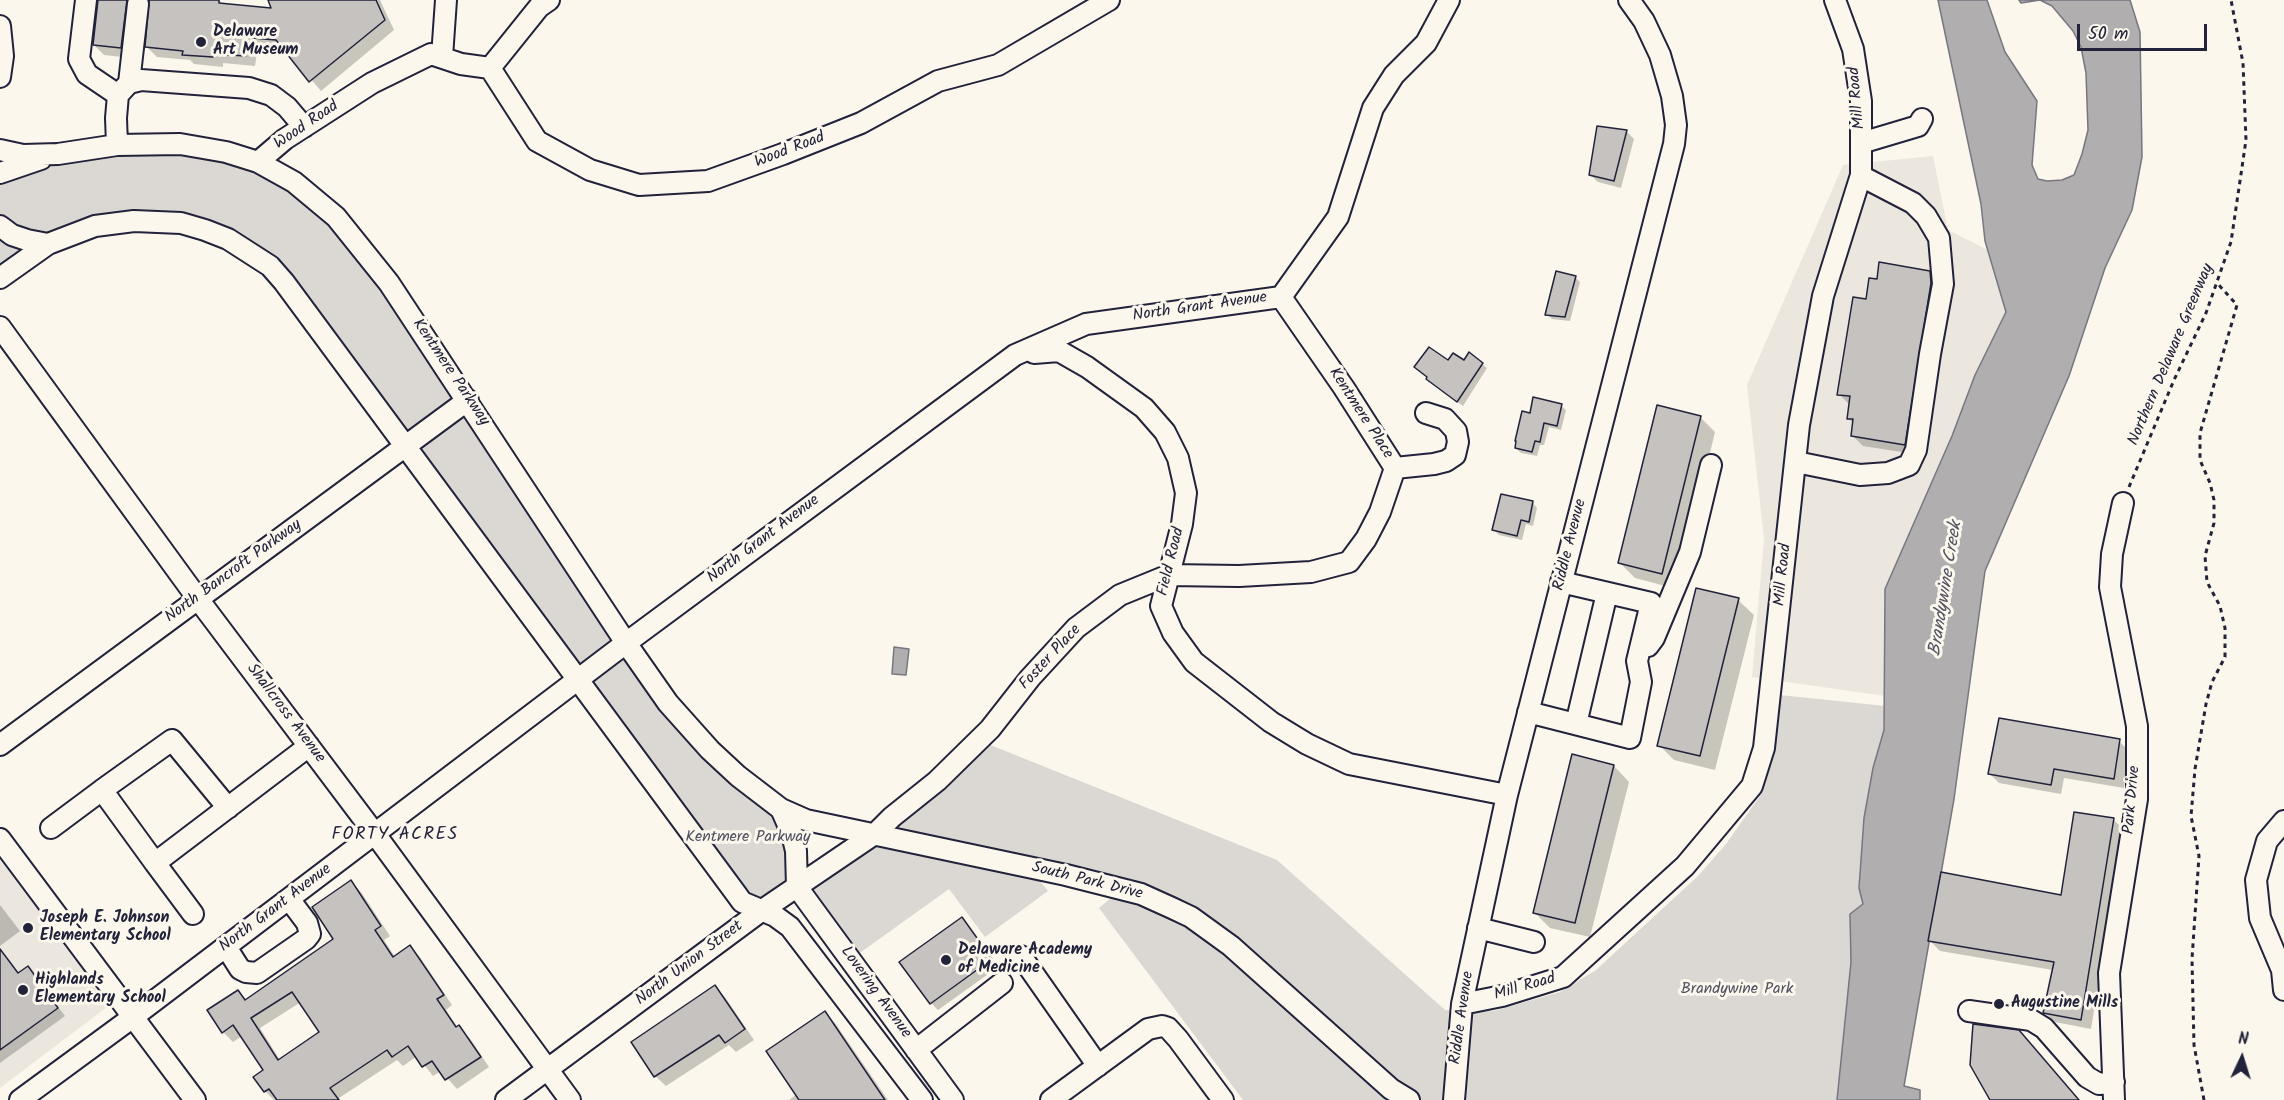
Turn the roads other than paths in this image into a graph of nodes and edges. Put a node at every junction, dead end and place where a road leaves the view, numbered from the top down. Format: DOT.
graph roads {
  1 [pos="86,0"];
  2 [pos="446,0"];
  3 [pos="549,0"];
  4 [pos="1109,0"];
  5 [pos="1449,0"];
  6 [pos="1629,0"];
  7 [pos="1835,0"];
  8 [pos="138,4"];
  9 [pos="0,26"];
  10 [pos="442,57"];
  11 [pos="490,68"];
  12 [pos="0,77"];
  13 [pos="124,89"];
  14 [pos="1922,119"];
  15 [pos="304,127"];
  16 [pos="1861,143"];
  17 [pos="117,144"];
  18 [pos="0,150"];
  19 [pos="58,154"];
  20 [pos="258,162"];
  21 [pos="0,173"];
  22 [pos="1861,176"];
  23 [pos="0,226"];
  24 [pos="48,243"];
  25 [pos="0,278"];
  26 [pos="1281,297"];
  27 [pos="0,327"];
  28 [pos="1016,355"];
  29 [pos="468,400"];
  30 [pos="1426,413"];
  31 [pos="405,446"];
  32 [pos="1796,462"];
  33 [pos="1711,465"];
  34 [pos="1395,468"];
  35 [pos="2123,503"];
  36 [pos="1366,539"];
  37 [pos="1168,575"];
  38 [pos="1562,582"];
  39 [pos="1607,593"];
  40 [pos="198,599"];
  41 [pos="626,643"];
  42 [pos="1637,661"];
  43 [pos="579,681"];
  44 [pos="1528,712"];
  45 [pos="1576,724"];
  46 [pos="0,745"];
  47 [pos="309,746"];
  48 [pos="102,790"];
  49 [pos="1507,795"];
  50 [pos="228,808"];
  51 [pos="781,809"];
  52 [pos="2284,821"];
  53 [pos="51,828"];
  54 [pos="876,833"];
  55 [pos="375,834"];
  56 [pos="0,839"];
  57 [pos="155,863"];
  58 [pos="796,887"];
  59 [pos="289,899"];
  60 [pos="761,911"];
  61 [pos="193,914"];
  62 [pos="1478,928"];
  63 [pos="1534,942"];
  64 [pos="226,947"];
  65 [pos="1021,956"];
  66 [pos="1002,983"];
  67 [pos="2284,990"];
  68 [pos="1462,1004"];
  69 [pos="1969,1011"];
  70 [pos="134,1017"];
  71 [pos="916,1050"];
  72 [pos="1098,1066"];
  73 [pos="548,1069"];
  74 [pos="2114,1091"];
  75 [pos="20,1100"];
  76 [pos="195,1100"];
  77 [pos="507,1100"];
  78 [pos="570,1100"];
  79 [pos="922,1100"];
  80 [pos="953,1100"];
  81 [pos="1051,1100"];
  82 [pos="1223,1100"];
  83 [pos="1409,1100"];
  84 [pos="1454,1100"];
  1 -- 13 [label="street"];
  2 -- 10 [label="street"];
  3 -- 11 [label="street"];
  4 -- 11 [label="street, Wood Road"];
  5 -- 26 [label="street, North Grant Avenue"];
  6 -- 38 [label="street, Riddle Avenue"];
  7 -- 16 [label="street, Mill Road"];
  8 -- 13 [label="street"];
  9 -- 12 [label="street"];
  10 -- 11 [label="street, Wood Road"];
  10 -- 15 [label="street, Wood Road"];
  13 -- 15 [label="street"];
  13 -- 17 [label="street"];
  14 -- 16 [label="street"];
  15 -- 20 [label="street, Wood Road"];
  16 -- 22 [label="street, Mill Road"];
  17 -- 19 [label="street, Kentmere Parkway"];
  17 -- 20 [label="street, Kentmere Parkway"];
  18 -- 19 [label="street, Kentmere Parkway"];
  19 -- 21 [label="street"];
  20 -- 29 [label="street, Kentmere Parkway"];
  22 -- 32 [label="street, Mill Road"];
  22 -- 32 [label="street"];
  23 -- 24 [label="street"];
  24 -- 25 [label="street"];
  24 -- 31 [label="street"];
  26 -- 28 [label="street, North Grant Avenue"];
  26 -- 34 [label="street, Kentmere Place"];
  27 -- 40 [label="street, Shallcross Avenue"];
  28 -- 37 [label="street, Field Road"];
  28 -- 41 [label="street, North Grant Avenue"];
  29 -- 31 [label="street, North Bancroft Parkway"];
  29 -- 41 [label="street, Kentmere Parkway"];
  30 -- 34 [label="street"];
  31 -- 40 [label="street, North Bancroft Parkway"];
  31 -- 43 [label="street"];
  32 -- 68 [label="street, Mill Road"];
  33 -- 42 [label="street"];
  34 -- 36 [label="street, Kentmere Place"];
  35 -- 74 [label="street, Park Drive"];
  36 -- 37 [label="street, Foster Place"];
  37 -- 49 [label="street, Field Road"];
  37 -- 54 [label="street, Foster Place"];
  38 -- 39 [label="street"];
  38 -- 44 [label="street, Riddle Avenue"];
  39 -- 42 [label="street"];
  39 -- 45 [label="street"];
  40 -- 46 [label="street, North Bancroft Parkway"];
  40 -- 47 [label="street, Shallcross Avenue"];
  41 -- 43 [label="street, North Grant Avenue"];
  41 -- 51 [label="street, Kentmere Parkway"];
  42 -- 45 [label="street"];
  43 -- 55 [label="street, North Grant Avenue"];
  43 -- 60 [label="street"];
  44 -- 45 [label="street"];
  44 -- 49 [label="street, Riddle Avenue"];
  47 -- 50 [label="street"];
  47 -- 55 [label="street, Shallcross Avenue"];
  48 -- 50 [label="street"];
  48 -- 53 [label="street"];
  48 -- 57 [label="street"];
  49 -- 62 [label="street, Riddle Avenue"];
  50 -- 57 [label="street"];
  51 -- 54 [label="street, Kentmere Parkway"];
  51 -- 58 [label="street, Kentmere Parkway"];
  52 -- 67 [label="street"];
  54 -- 58 [label="street, North Union Street"];
  54 -- 83 [label="street, South Park Drive"];
  55 -- 59 [label="street, North Grant Avenue"];
  55 -- 73 [label="street, Shallcross Avenue"];
  56 -- 70 [label="street"];
  57 -- 61 [label="street"];
  58 -- 60 [label="street, North Union Street"];
  58 -- 71 [label="street, Lovering Avenue"];
  59 -- 64 [label="street, North Grant Avenue"];
  59 -- 64 [label="street"];
  60 -- 73 [label="street, North Union Street"];
  60 -- 79 [label="street, Lovering Avenue"];
  62 -- 63 [label="street"];
  62 -- 68 [label="street, Riddle Avenue"];
  64 -- 70 [label="street, North Grant Avenue"];
  65 -- 72 [label="street"];
  66 -- 71 [label="street"];
  68 -- 84 [label="street, Riddle Avenue"];
  69 -- 74 [label="street"];
  70 -- 75 [label="street, North Grant Avenue"];
  70 -- 76 [label="street"];
  71 -- 80 [label="street, Lovering Avenue"];
  72 -- 81 [label="street"];
  72 -- 82 [label="street"];
  73 -- 77 [label="street, North Union Street"];
  73 -- 78 [label="street, Shallcross Avenue"];
}
